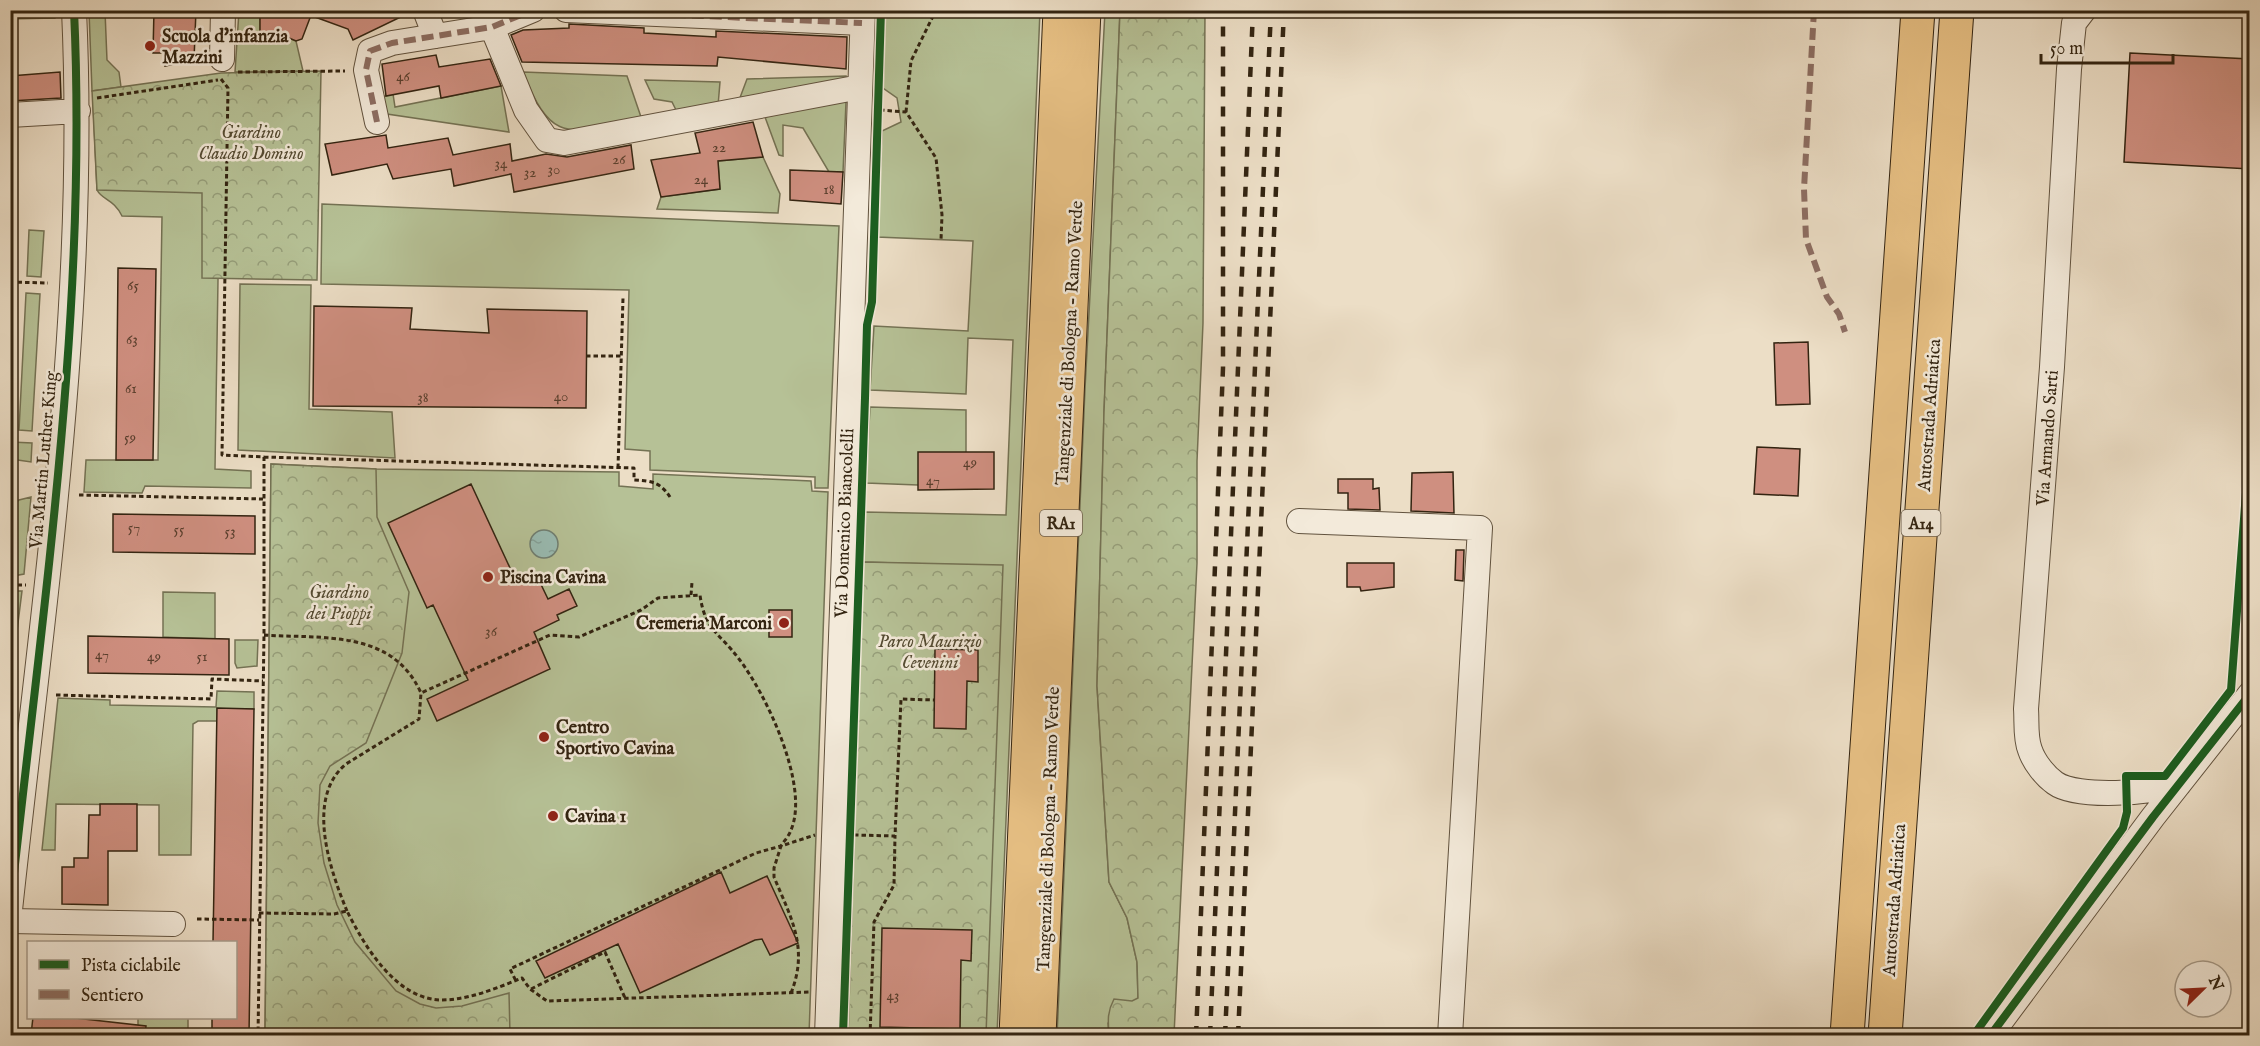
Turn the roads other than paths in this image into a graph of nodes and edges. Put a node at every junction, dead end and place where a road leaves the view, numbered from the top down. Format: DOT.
graph roads {
  1 [pos="74,10"];
  2 [pos="224,10"];
  3 [pos="425,10"];
  4 [pos="533,10"];
  5 [pos="566,10"];
  6 [pos="1053,10"];
  7 [pos="1060,10"];
  8 [pos="1084,10"];
  9 [pos="1093,10"];
  10 [pos="1918,10"];
  11 [pos="1957,10"];
  12 [pos="2084,10"];
  13 [pos="674,13"];
  14 [pos="801,15"];
  15 [pos="863,17"];
  16 [pos="492,27"];
  17 [pos="435,36"];
  18 [pos="221,71"];
  19 [pos="870,93"];
  20 [pos="85,105"];
  21 [pos="10,115"];
  22 [pos="1056,118"];
  23 [pos="377,122"];
  24 [pos="1078,153"];
  25 [pos="1299,521"];
  26 [pos="2250,694"];
  27 [pos="2179,784"];
  28 [pos="2130,793"];
  29 [pos="2153,817"];
  30 [pos="10,910"];
  31 [pos="10,921"];
  32 [pos="173,924"];
  33 [pos="826,1035"];
  34 [pos="1016,1035"];
  35 [pos="1039,1035"];
  36 [pos="1450,1035"];
  37 [pos="1847,1035"];
  38 [pos="1885,1035"];
  39 [pos="1990,1035"];
  1 -- 20 [label="street, Via Martin Luther King"];
  2 -- 18 [label="street"];
  3 -- 17 [label="street"];
  4 -- 16 [label="street"];
  5 -- 13 [label="street"];
  6 -- 22 [label="highway"];
  7 -- 22 [label="highway, Tangenziale di Bologna - Ramo Verde / RA1"];
  8 -- 24 [label="highway, Tangenziale di Bologna - Ramo Verde / RA1"];
  9 -- 24 [label="highway"];
  10 -- 37 [label="highway, Autostrada Adriatica / A14"];
  11 -- 38 [label="highway, Autostrada Adriatica / A14"];
  12 -- 28 [label="street, Via Armando Sarti"];
  13 -- 14 [label="street"];
  14 -- 15 [label="street"];
  15 -- 19 [label="street, Via Domenico Biancolelli"];
  16 -- 17 [label="street"];
  16 -- 19 [label="street"];
  17 -- 23 [label="street"];
  19 -- 33 [label="street, Via Domenico Biancolelli"];
  20 -- 21 [label="street"];
  20 -- 30 [label="street, Via Martin Luther King"];
  22 -- 34 [label="highway, Tangenziale di Bologna - Ramo Verde / RA1"];
  24 -- 35 [label="highway, Tangenziale di Bologna - Ramo Verde / RA1"];
  25 -- 36 [label="street"];
  26 -- 27 [label="street"];
  27 -- 28 [label="street, Via Armando Sarti"];
  27 -- 29 [label="street"];
  28 -- 29 [label="street"];
  29 -- 39 [label="street"];
  31 -- 32 [label="street"];
}
